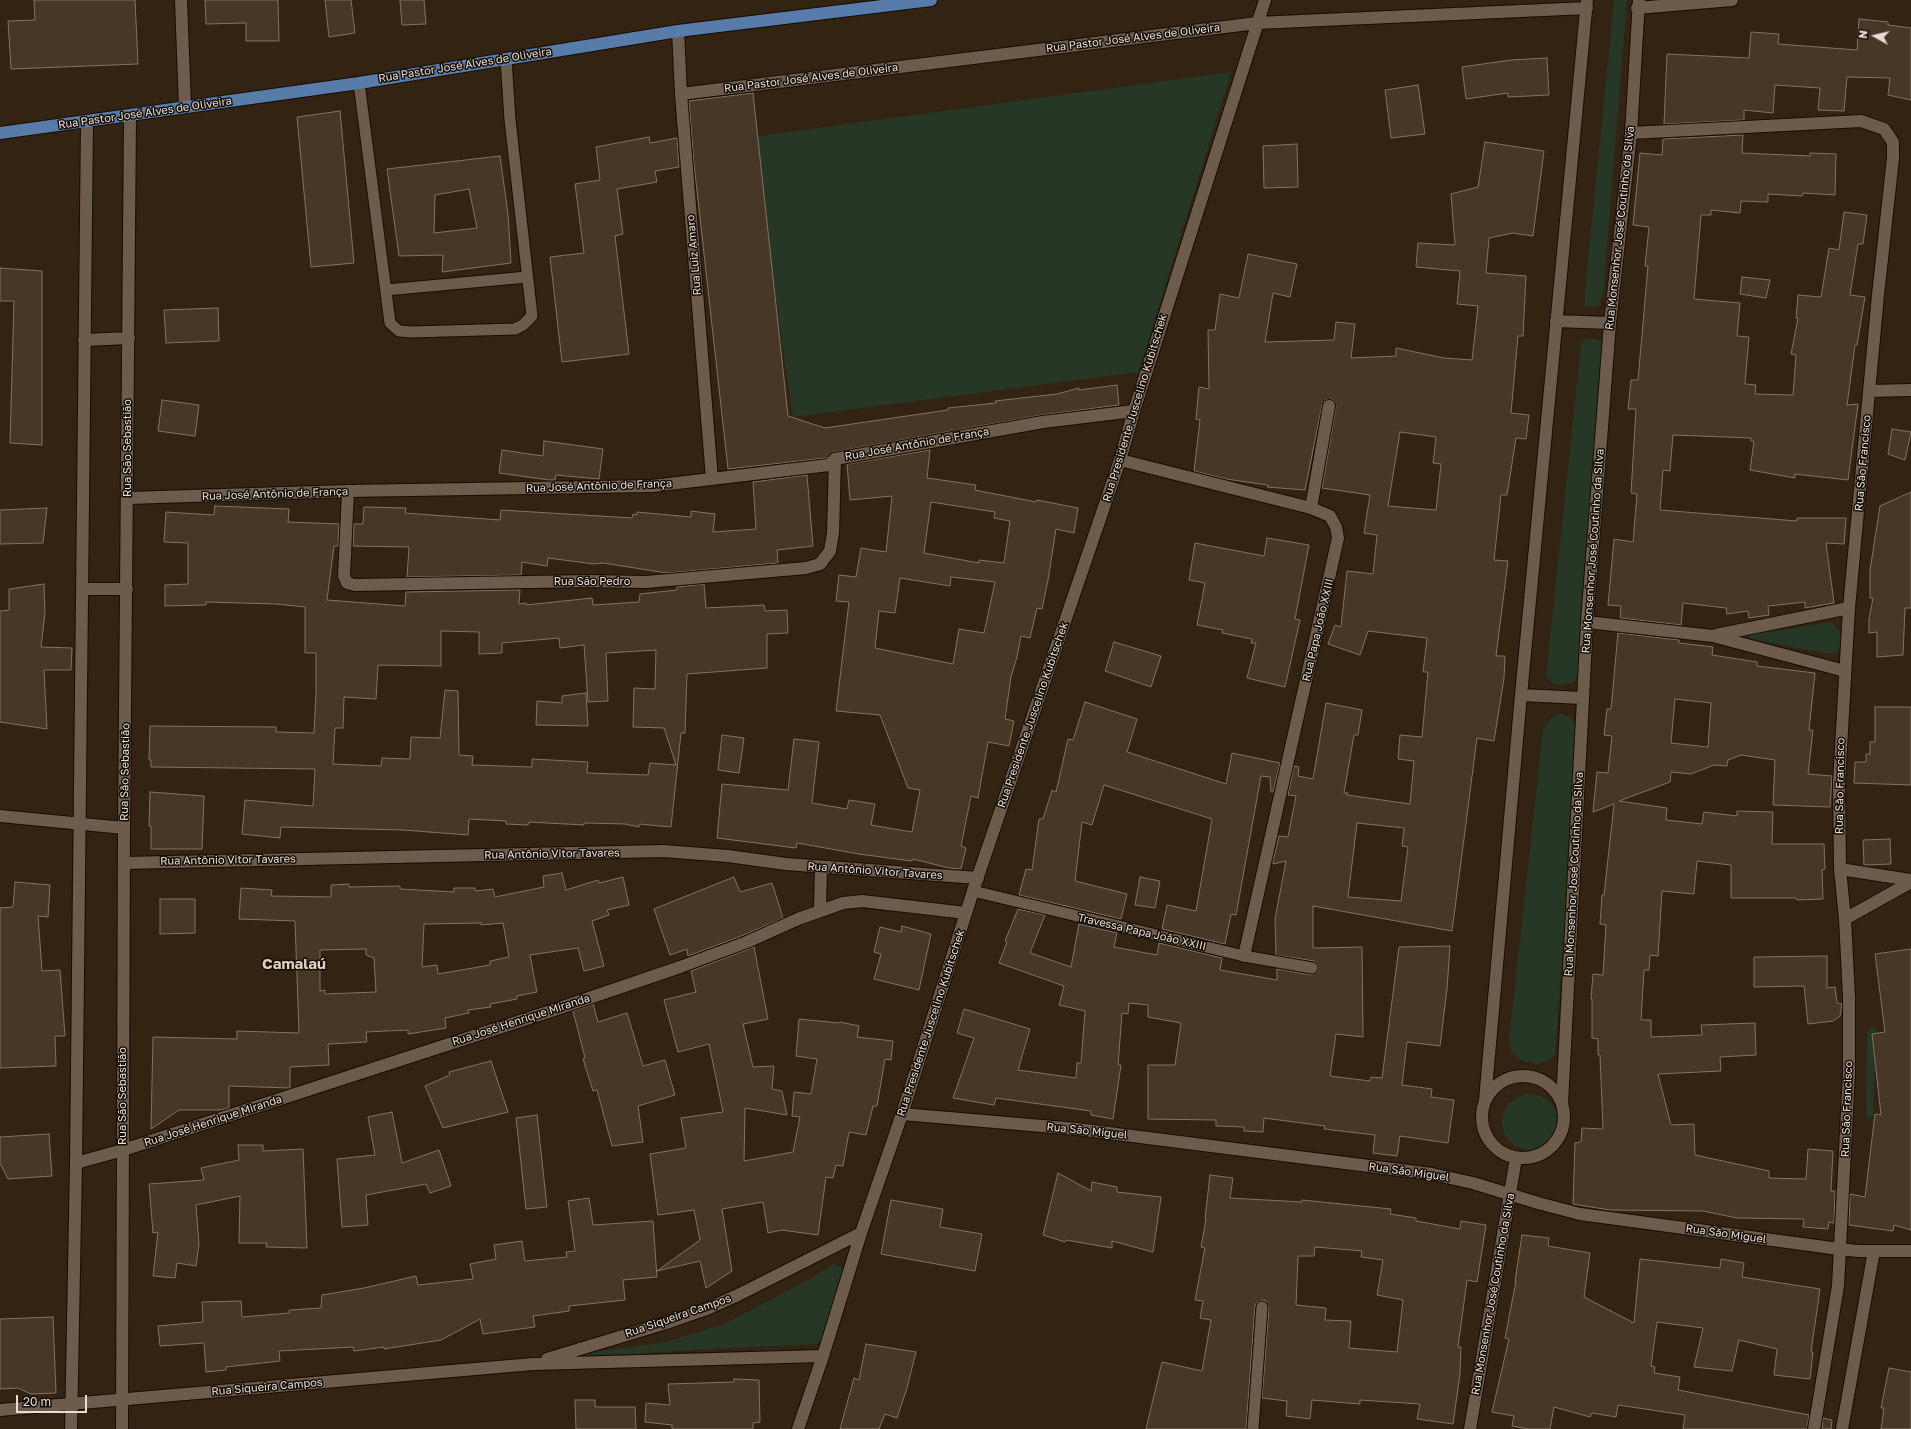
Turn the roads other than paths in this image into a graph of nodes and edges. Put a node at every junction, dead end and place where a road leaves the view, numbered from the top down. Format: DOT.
graph roads {
  1 [pos="180,0"];
  2 [pos="931,0"];
  3 [pos="1265,0"];
  4 [pos="1732,0"];
  5 [pos="1587,4"];
  6 [pos="1638,4"];
  7 [pos="1257,23"];
  8 [pos="678,31"];
  9 [pos="506,59"];
  10 [pos="359,83"];
  11 [pos="681,94"];
  12 [pos="185,107"];
  13 [pos="130,116"];
  14 [pos="87,122"];
  15 [pos="1631,132"];
  16 [pos="0,133"];
  17 [pos="528,277"];
  18 [pos="386,290"];
  19 [pos="1556,321"];
  20 [pos="1610,323"];
  21 [pos="129,338"];
  22 [pos="84,340"];
  23 [pos="1911,390"];
  24 [pos="1869,391"];
  25 [pos="1329,406"];
  26 [pos="1134,411"];
  27 [pos="835,459"];
  28 [pos="1120,460"];
  29 [pos="712,479"];
  30 [pos="348,492"];
  31 [pos="128,498"];
  32 [pos="1311,508"];
  33 [pos="82,589"];
  34 [pos="127,589"];
  35 [pos="1850,608"];
  36 [pos="1587,622"];
  37 [pos="1713,636"];
  38 [pos="1845,671"];
  39 [pos="1521,695"];
  40 [pos="1582,698"];
  41 [pos="0,816"];
  42 [pos="79,824"];
  43 [pos="124,828"];
  44 [pos="124,863"];
  45 [pos="821,867"];
  46 [pos="1840,869"];
  47 [pos="978,878"];
  48 [pos="1911,881"];
  49 [pos="973,891"];
  50 [pos="820,910"];
  51 [pos="966,913"];
  52 [pos="1845,919"];
  53 [pos="1244,956"];
  54 [pos="1312,968"];
  55 [pos="1485,1100"];
  56 [pos="1562,1103"];
  57 [pos="902,1114"];
  58 [pos="123,1150"];
  59 [pos="1516,1158"];
  60 [pos="76,1164"];
  61 [pos="1510,1193"];
  62 [pos="861,1233"];
  63 [pos="1839,1249"];
  64 [pos="1874,1251"];
  65 [pos="1911,1251"];
  66 [pos="1262,1307"];
  67 [pos="823,1356"];
  68 [pos="533,1364"];
  69 [pos="123,1400"];
  70 [pos="71,1405"];
  71 [pos="0,1410"];
  72 [pos="71,1429"];
  73 [pos="122,1429"];
  74 [pos="798,1429"];
  75 [pos="1253,1429"];
  76 [pos="1470,1429"];
  77 [pos="1814,1429"];
  78 [pos="1842,1429"];
  1 -- 12 [label="street"];
  2 -- 8 [label="main road, Rua Pastor José Alves de Oliveira"];
  3 -- 7 [label="street, Rua Presidente Juscelino Kubitschek"];
  4 -- 6 [label="street"];
  5 -- 7 [label="street, Rua Pastor José Alves de Oliveira"];
  5 -- 19 [label="street"];
  6 -- 15 [label="street, Rua Monsenhor José Coutinho da Silva"];
  7 -- 11 [label="street, Rua Pastor José Alves de Oliveira"];
  7 -- 26 [label="street, Rua Presidente Juscelino Kubitschek"];
  8 -- 9 [label="main road, Rua Pastor José Alves de Oliveira"];
  8 -- 11 [label="street, Rua Luiz Amaro"];
  9 -- 10 [label="main road, Rua Pastor José Alves de Oliveira"];
  9 -- 17 [label="lane"];
  10 -- 12 [label="main road, Rua Pastor José Alves de Oliveira"];
  10 -- 18 [label="lane"];
  11 -- 29 [label="street, Rua Luiz Amaro"];
  12 -- 13 [label="main road, Rua Pastor José Alves de Oliveira"];
  13 -- 14 [label="main road, Rua Pastor José Alves de Oliveira"];
  13 -- 21 [label="street, Rua São Sebastião"];
  14 -- 16 [label="main road, Rua Pastor José Alves de Oliveira"];
  14 -- 22 [label="street"];
  15 -- 20 [label="street, Rua Monsenhor José Coutinho da Silva"];
  15 -- 24 [label="street, Rua São Francisco"];
  17 -- 18 [label="lane"];
  17 -- 18 [label="lane"];
  19 -- 20 [label="street"];
  19 -- 39 [label="street"];
  20 -- 36 [label="street, Rua Monsenhor José Coutinho da Silva"];
  21 -- 22 [label="street"];
  21 -- 31 [label="street, Rua São Sebastião"];
  22 -- 33 [label="street"];
  23 -- 24 [label="street"];
  24 -- 35 [label="street, Rua São Francisco"];
  25 -- 32 [label="street"];
  26 -- 27 [label="street, Rua José Antônio de França"];
  26 -- 28 [label="street, Rua Presidente Juscelino Kubitschek"];
  27 -- 29 [label="street, Rua José Antônio de França"];
  27 -- 30 [label="street, Rua São Pedro"];
  28 -- 32 [label="street, Rua Papa João XXIII"];
  28 -- 47 [label="street, Rua Presidente Juscelino Kubitschek"];
  29 -- 30 [label="street, Rua José Antônio de França"];
  30 -- 31 [label="street, Rua José Antônio de França"];
  31 -- 34 [label="street, Rua São Sebastião"];
  32 -- 53 [label="street, Rua Papa João XXIII"];
  33 -- 34 [label="street"];
  33 -- 42 [label="street"];
  34 -- 43 [label="street, Rua São Sebastião"];
  35 -- 37 [label="street"];
  35 -- 38 [label="street, Rua São Francisco"];
  36 -- 37 [label="street"];
  36 -- 40 [label="street, Rua Monsenhor José Coutinho da Silva"];
  37 -- 38 [label="street"];
  38 -- 46 [label="street, Rua São Francisco"];
  39 -- 40 [label="street"];
  39 -- 55 [label="street"];
  40 -- 56 [label="street, Rua Monsenhor José Coutinho da Silva"];
  41 -- 42 [label="street"];
  42 -- 43 [label="street"];
  42 -- 60 [label="street"];
  43 -- 44 [label="street, Rua São Sebastião"];
  44 -- 45 [label="street, Rua Antônio Vitor Tavares"];
  44 -- 58 [label="street, Rua São Sebastião"];
  45 -- 47 [label="street, Rua Antônio Vitor Tavares"];
  45 -- 50 [label="street"];
  46 -- 48 [label="street"];
  46 -- 52 [label="street, Rua São Francisco"];
  47 -- 49 [label="street, Rua Presidente Juscelino Kubitschek"];
  48 -- 52 [label="street"];
  49 -- 51 [label="street, Rua Presidente Juscelino Kubitschek"];
  49 -- 53 [label="lane, Travessa Papa João XXIII"];
  50 -- 51 [label="street, Rua José Henrique Miranda"];
  50 -- 58 [label="street, Rua José Henrique Miranda"];
  51 -- 57 [label="street, Rua Presidente Juscelino Kubitschek"];
  52 -- 63 [label="street, Rua São Francisco"];
  53 -- 54 [label="lane, Travessa Papa João XXIII"];
  55 -- 56 [label="street"];
  55 -- 59 [label="street"];
  56 -- 59 [label="street"];
  57 -- 61 [label="street, Rua São Miguel"];
  57 -- 62 [label="street, Rua Presidente Juscelino Kubitschek"];
  58 -- 60 [label="street, Rua José Henrique Miranda"];
  58 -- 69 [label="street, Rua São Sebastião"];
  59 -- 61 [label="street, Rua Monsenhor José Coutinho da Silva"];
  60 -- 70 [label="street"];
  61 -- 63 [label="street, Rua São Miguel"];
  61 -- 76 [label="street, Rua Monsenhor José Coutinho da Silva"];
  62 -- 67 [label="street, Rua Presidente Juscelino Kubitschek"];
  62 -- 68 [label="street, Rua Siqueira Campos"];
  63 -- 64 [label="street, Rua São Miguel"];
  63 -- 77 [label="street, Rua São Francisco"];
  64 -- 65 [label="street, Rua São Miguel"];
  64 -- 78 [label="street"];
  66 -- 75 [label="lane"];
  67 -- 68 [label="street, Rua Siqueira Campos"];
  67 -- 74 [label="street, Rua Presidente Juscelino Kubitschek"];
  68 -- 69 [label="street, Rua Siqueira Campos"];
  69 -- 70 [label="street, Rua Siqueira Campos"];
  69 -- 73 [label="street, Rua São Sebastião"];
  70 -- 71 [label="street, Rua Siqueira Campos"];
  70 -- 72 [label="street"];
}
